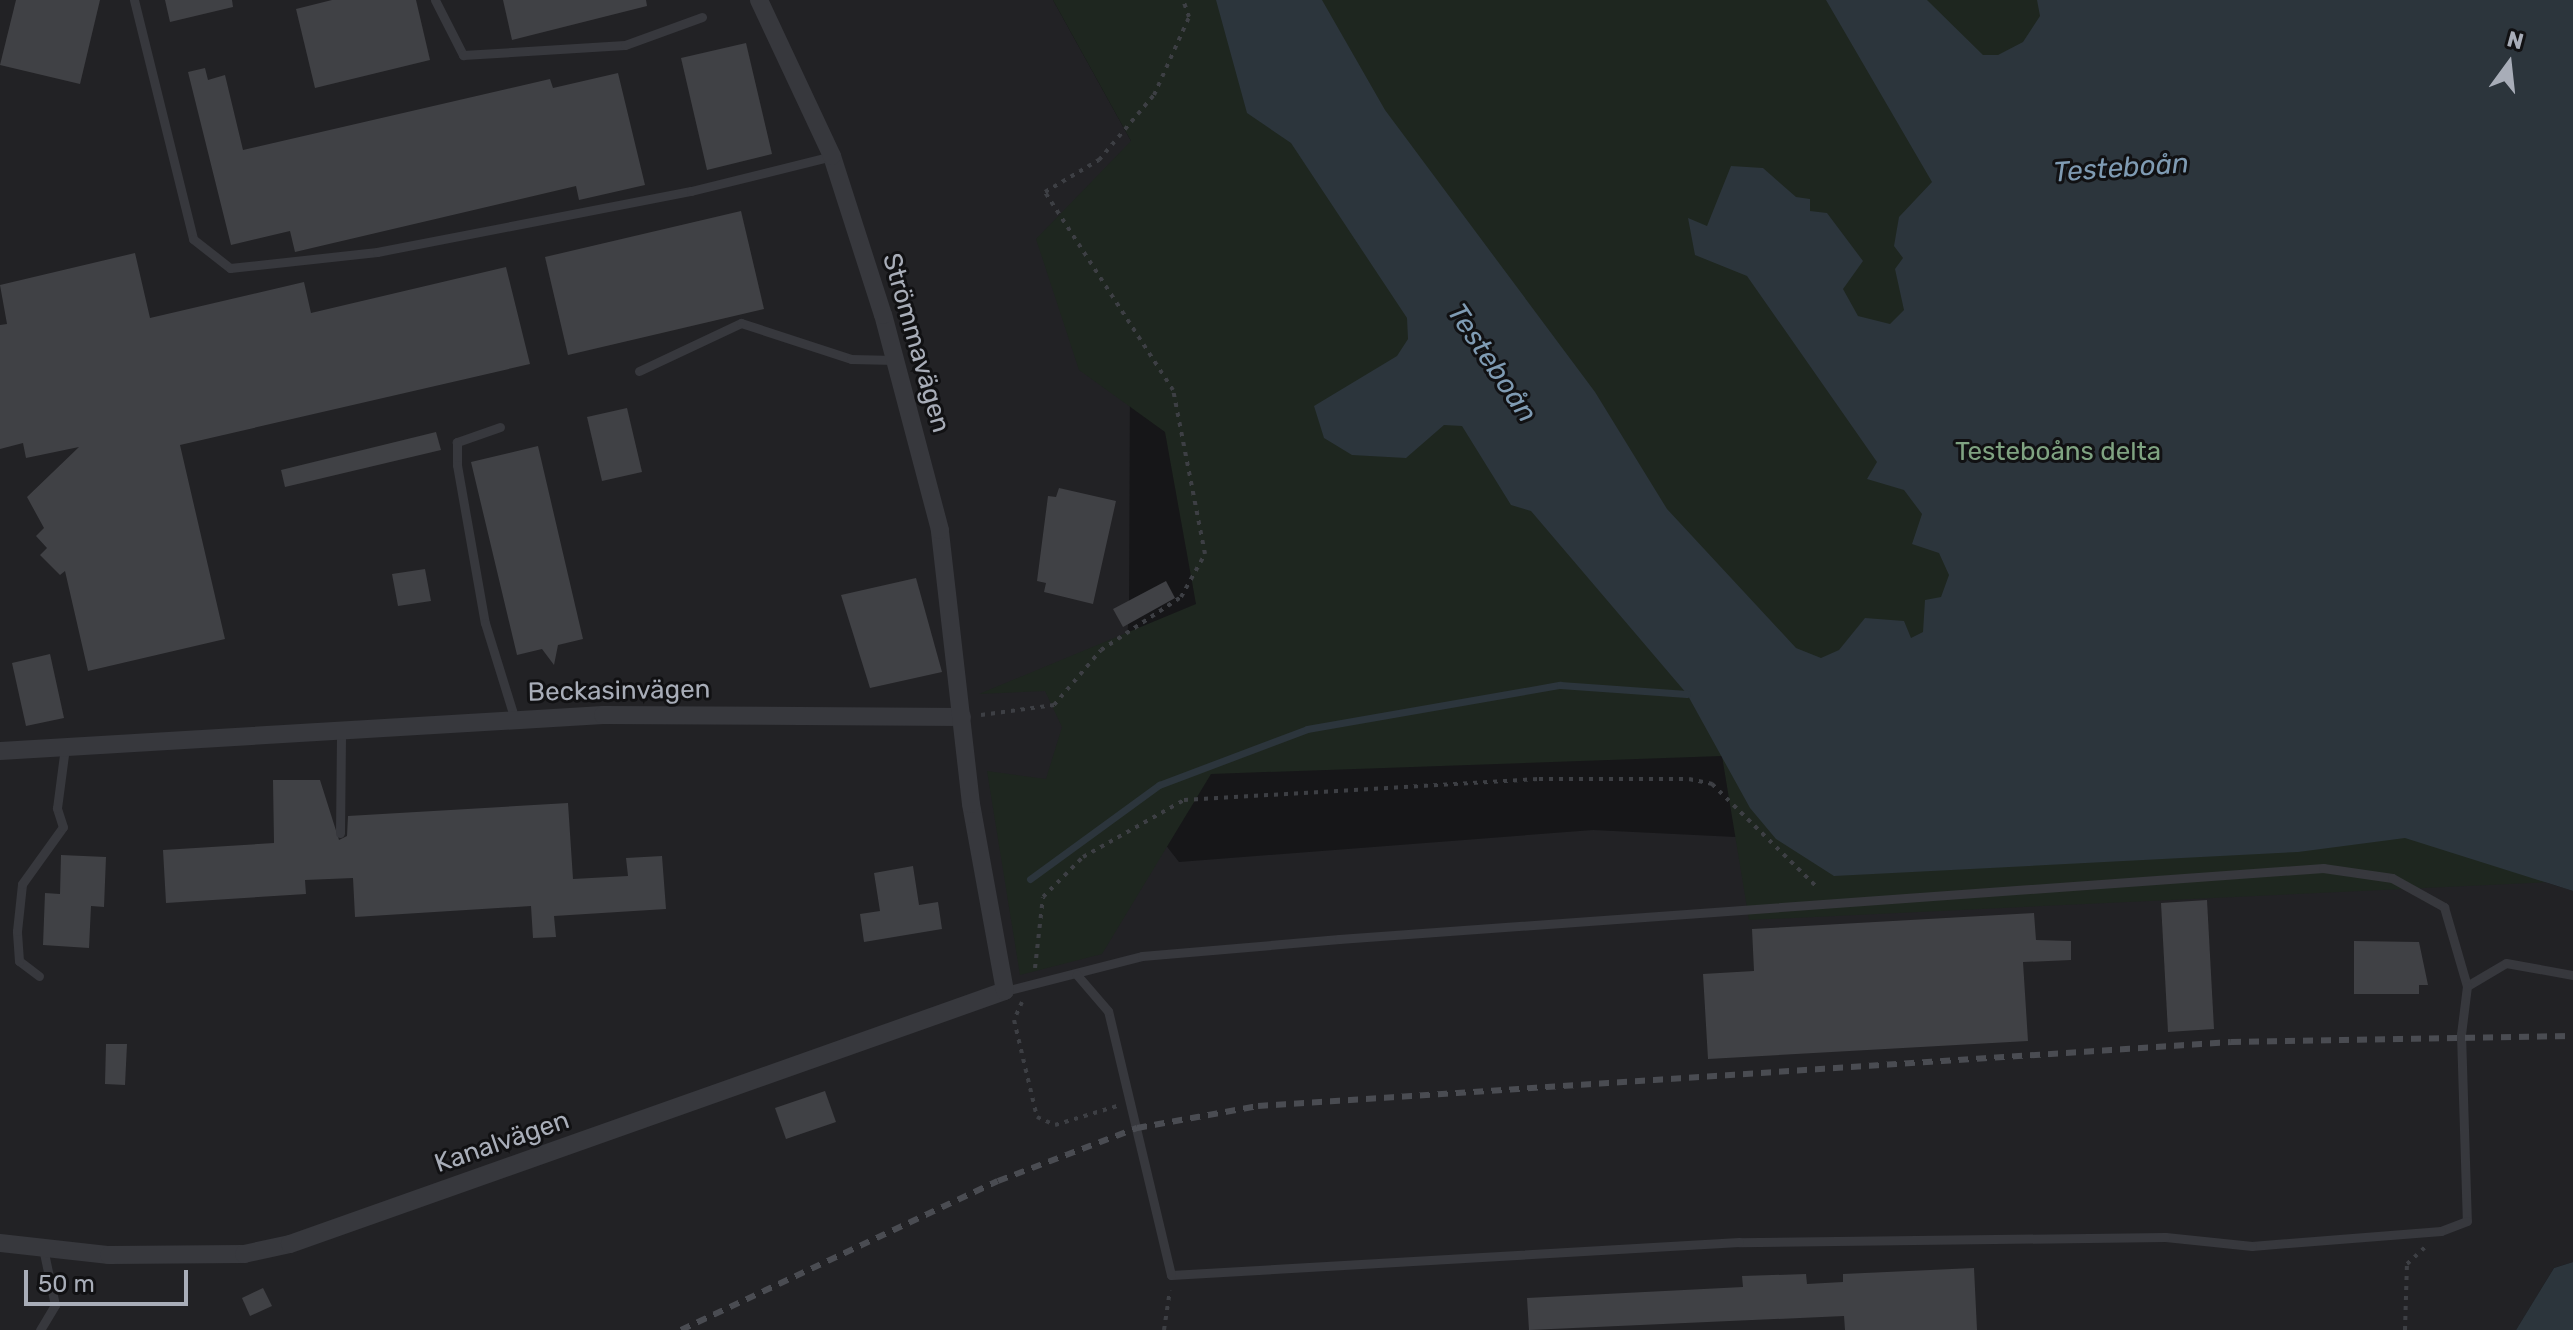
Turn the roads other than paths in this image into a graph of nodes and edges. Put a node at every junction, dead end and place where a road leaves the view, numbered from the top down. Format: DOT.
graph roads {
  1 [pos="134,0"];
  2 [pos="435,0"];
  3 [pos="759,0"];
  4 [pos="702,17"];
  5 [pos="832,156"];
  6 [pos="895,360"];
  7 [pos="639,371"];
  8 [pos="500,427"];
  9 [pos="962,717"];
  10 [pos="515,720"];
  11 [pos="341,730"];
  12 [pos="65,747"];
  13 [pos="0,751"];
  14 [pos="340,833"];
  15 [pos="1077,975"];
  16 [pos="2573,975"];
  17 [pos="39,976"];
  18 [pos="2467,986"];
  19 [pos="1005,991"];
  20 [pos="0,1243"];
  21 [pos="43,1248"];
  22 [pos="40,1330"];
  1 -- 5 [label="lane"];
  2 -- 4 [label="lane"];
  3 -- 5 [label="street, Strömmavägen"];
  5 -- 6 [label="street, Strömmavägen"];
  6 -- 7 [label="lane"];
  6 -- 9 [label="street, Strömmavägen"];
  8 -- 10 [label="lane"];
  9 -- 10 [label="street, Beckasinvägen"];
  9 -- 19 [label="street"];
  10 -- 11 [label="street, Beckasinvägen"];
  11 -- 12 [label="street, Beckasinvägen"];
  11 -- 14 [label="lane"];
  12 -- 13 [label="street, Beckasinvägen"];
  12 -- 17 [label="lane"];
  15 -- 18 [label="lane"];
  15 -- 18 [label="lane"];
  15 -- 19 [label="lane"];
  16 -- 18 [label="lane"];
  19 -- 21 [label="street, Kanalvägen"];
  20 -- 21 [label="street, Kanalvägen"];
  21 -- 22 [label="lane"];
}
